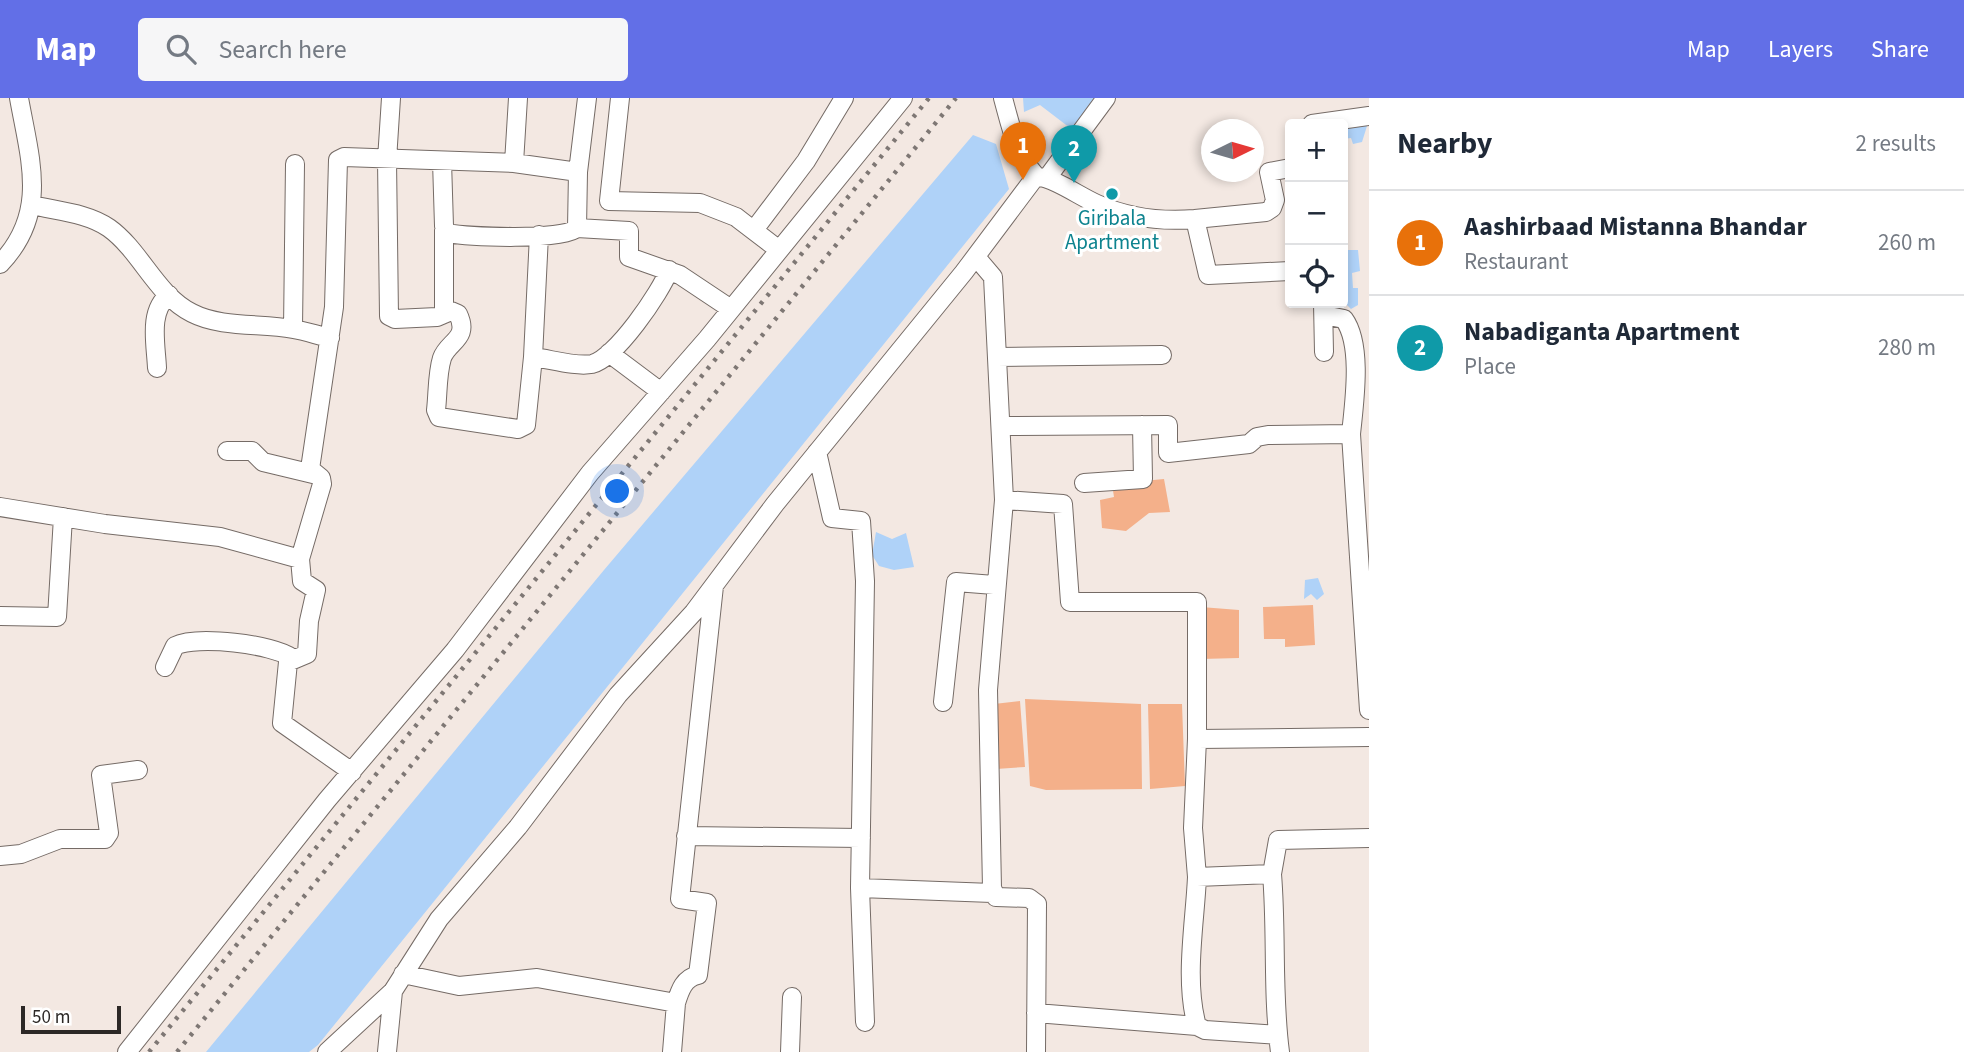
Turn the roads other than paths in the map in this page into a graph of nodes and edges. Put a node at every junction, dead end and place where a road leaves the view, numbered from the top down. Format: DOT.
graph roads {
  1 [pos="19,98"];
  2 [pos="391,98"];
  3 [pos="518,98"];
  4 [pos="587,98"];
  5 [pos="620,98"];
  6 [pos="844,98"];
  7 [pos="903,98"];
  8 [pos="1003,98"];
  9 [pos="1105,98"];
  10 [pos="1369,116"];
  11 [pos="1348,119"];
  12 [pos="387,160"];
  13 [pos="442,161"];
  14 [pos="514,163"];
  15 [pos="295,164"];
  16 [pos="1285,169"];
  17 [pos="578,172"];
  18 [pos="1042,177"];
  19 [pos="32,205"];
  20 [pos="1195,219"];
  21 [pos="577,228"];
  22 [pos="444,230"];
  23 [pos="754,230"];
  24 [pos="539,235"];
  25 [pos="779,250"];
  26 [pos="976,257"];
  27 [pos="0,264"];
  28 [pos="668,270"];
  29 [pos="1285,271"];
  30 [pos="169,295"];
  31 [pos="731,309"];
  32 [pos="1324,309"];
  33 [pos="444,314"];
  34 [pos="293,329"];
  35 [pos="330,338"];
  36 [pos="1324,352"];
  37 [pos="609,353"];
  38 [pos="1162,355"];
  39 [pos="533,357"];
  40 [pos="997,357"];
  41 [pos="156,368"];
  42 [pos="661,391"];
  43 [pos="1142,425"];
  44 [pos="1001,426"];
  45 [pos="1351,434"];
  46 [pos="227,450"];
  47 [pos="817,452"];
  48 [pos="313,474"];
  49 [pos="1084,483"];
  50 [pos="1004,500"];
  51 [pos="0,507"];
  52 [pos="63,517"];
  53 [pos="300,559"];
  54 [pos="994,585"];
  55 [pos="714,586"];
  56 [pos="0,616"];
  57 [pos="1367,645"];
  58 [pos="292,658"];
  59 [pos="165,667"];
  60 [pos="943,702"];
  61 [pos="1369,710"];
  62 [pos="1369,737"];
  63 [pos="1197,739"];
  64 [pos="138,770"];
  65 [pos="352,772"];
  66 [pos="686,836"];
  67 [pos="861,838"];
  68 [pos="1369,838"];
  69 [pos="0,856"];
  70 [pos="1272,874"];
  71 [pos="1197,877"];
  72 [pos="860,888"];
  73 [pos="992,893"];
  74 [pos="403,974"];
  75 [pos="393,991"];
  76 [pos="792,997"];
  77 [pos="676,1003"];
  78 [pos="1035,1013"];
  79 [pos="865,1022"];
  80 [pos="1198,1026"];
  81 [pos="1279,1044"];
  82 [pos="127,1052"];
  83 [pos="327,1052"];
  84 [pos="387,1052"];
  85 [pos="672,1052"];
  86 [pos="790,1052"];
  87 [pos="1036,1052"];
  1 -- 19 [label="street"];
  2 -- 12 [label="street"];
  3 -- 14 [label="street"];
  4 -- 17 [label="street"];
  5 -- 23 [label="street"];
  6 -- 23 [label="street"];
  7 -- 25 [label="street"];
  8 -- 18 [label="street"];
  9 -- 18 [label="street"];
  10 -- 11 [label="street"];
  12 -- 13 [label="street"];
  12 -- 33 [label="street"];
  12 -- 35 [label="street"];
  13 -- 14 [label="street"];
  13 -- 22 [label="street"];
  14 -- 17 [label="street"];
  15 -- 34 [label="street"];
  16 -- 20 [label="street"];
  17 -- 21 [label="street"];
  18 -- 20 [label="street"];
  18 -- 26 [label="street"];
  19 -- 27 [label="street"];
  19 -- 30 [label="street"];
  20 -- 29 [label="street"];
  21 -- 24 [label="street"];
  21 -- 28 [label="street"];
  22 -- 24 [label="street"];
  22 -- 33 [label="street"];
  23 -- 25 [label="street"];
  24 -- 39 [label="street"];
  25 -- 31 [label="street"];
  26 -- 40 [label="street"];
  26 -- 47 [label="street"];
  28 -- 31 [label="street"];
  28 -- 37 [label="street"];
  30 -- 34 [label="street"];
  30 -- 41 [label="street"];
  31 -- 42 [label="street"];
  32 -- 36 [label="street"];
  32 -- 45 [label="street"];
  33 -- 39 [label="street"];
  34 -- 35 [label="street"];
  35 -- 48 [label="street"];
  37 -- 39 [label="street"];
  37 -- 42 [label="street"];
  38 -- 40 [label="street"];
  40 -- 44 [label="street"];
  42 -- 65 [label="street"];
  43 -- 44 [label="street"];
  43 -- 45 [label="street"];
  43 -- 49 [label="street"];
  44 -- 50 [label="street"];
  45 -- 57 [label="street"];
  46 -- 48 [label="street"];
  47 -- 55 [label="street"];
  47 -- 67 [label="street"];
  48 -- 53 [label="street"];
  50 -- 54 [label="street"];
  50 -- 63 [label="street"];
  51 -- 52 [label="street"];
  52 -- 53 [label="street"];
  52 -- 56 [label="street"];
  53 -- 58 [label="street"];
  54 -- 60 [label="street"];
  54 -- 73 [label="street"];
  55 -- 66 [label="street"];
  55 -- 74 [label="street"];
  57 -- 61 [label="street"];
  58 -- 59 [label="street"];
  58 -- 65 [label="street"];
  62 -- 63 [label="street"];
  63 -- 71 [label="street"];
  64 -- 69 [label="street"];
  65 -- 82 [label="street"];
  66 -- 67 [label="street"];
  66 -- 77 [label="street"];
  67 -- 72 [label="street"];
  68 -- 70 [label="street"];
  70 -- 71 [label="street"];
  70 -- 81 [label="street"];
  71 -- 80 [label="street"];
  72 -- 73 [label="street"];
  72 -- 79 [label="street"];
  73 -- 78 [label="street"];
  74 -- 75 [label="street"];
  74 -- 77 [label="street"];
  75 -- 83 [label="street"];
  75 -- 84 [label="street"];
  76 -- 86 [label="street"];
  77 -- 85 [label="street"];
  78 -- 80 [label="street"];
  78 -- 87 [label="street"];
  80 -- 81 [label="street"];
}
